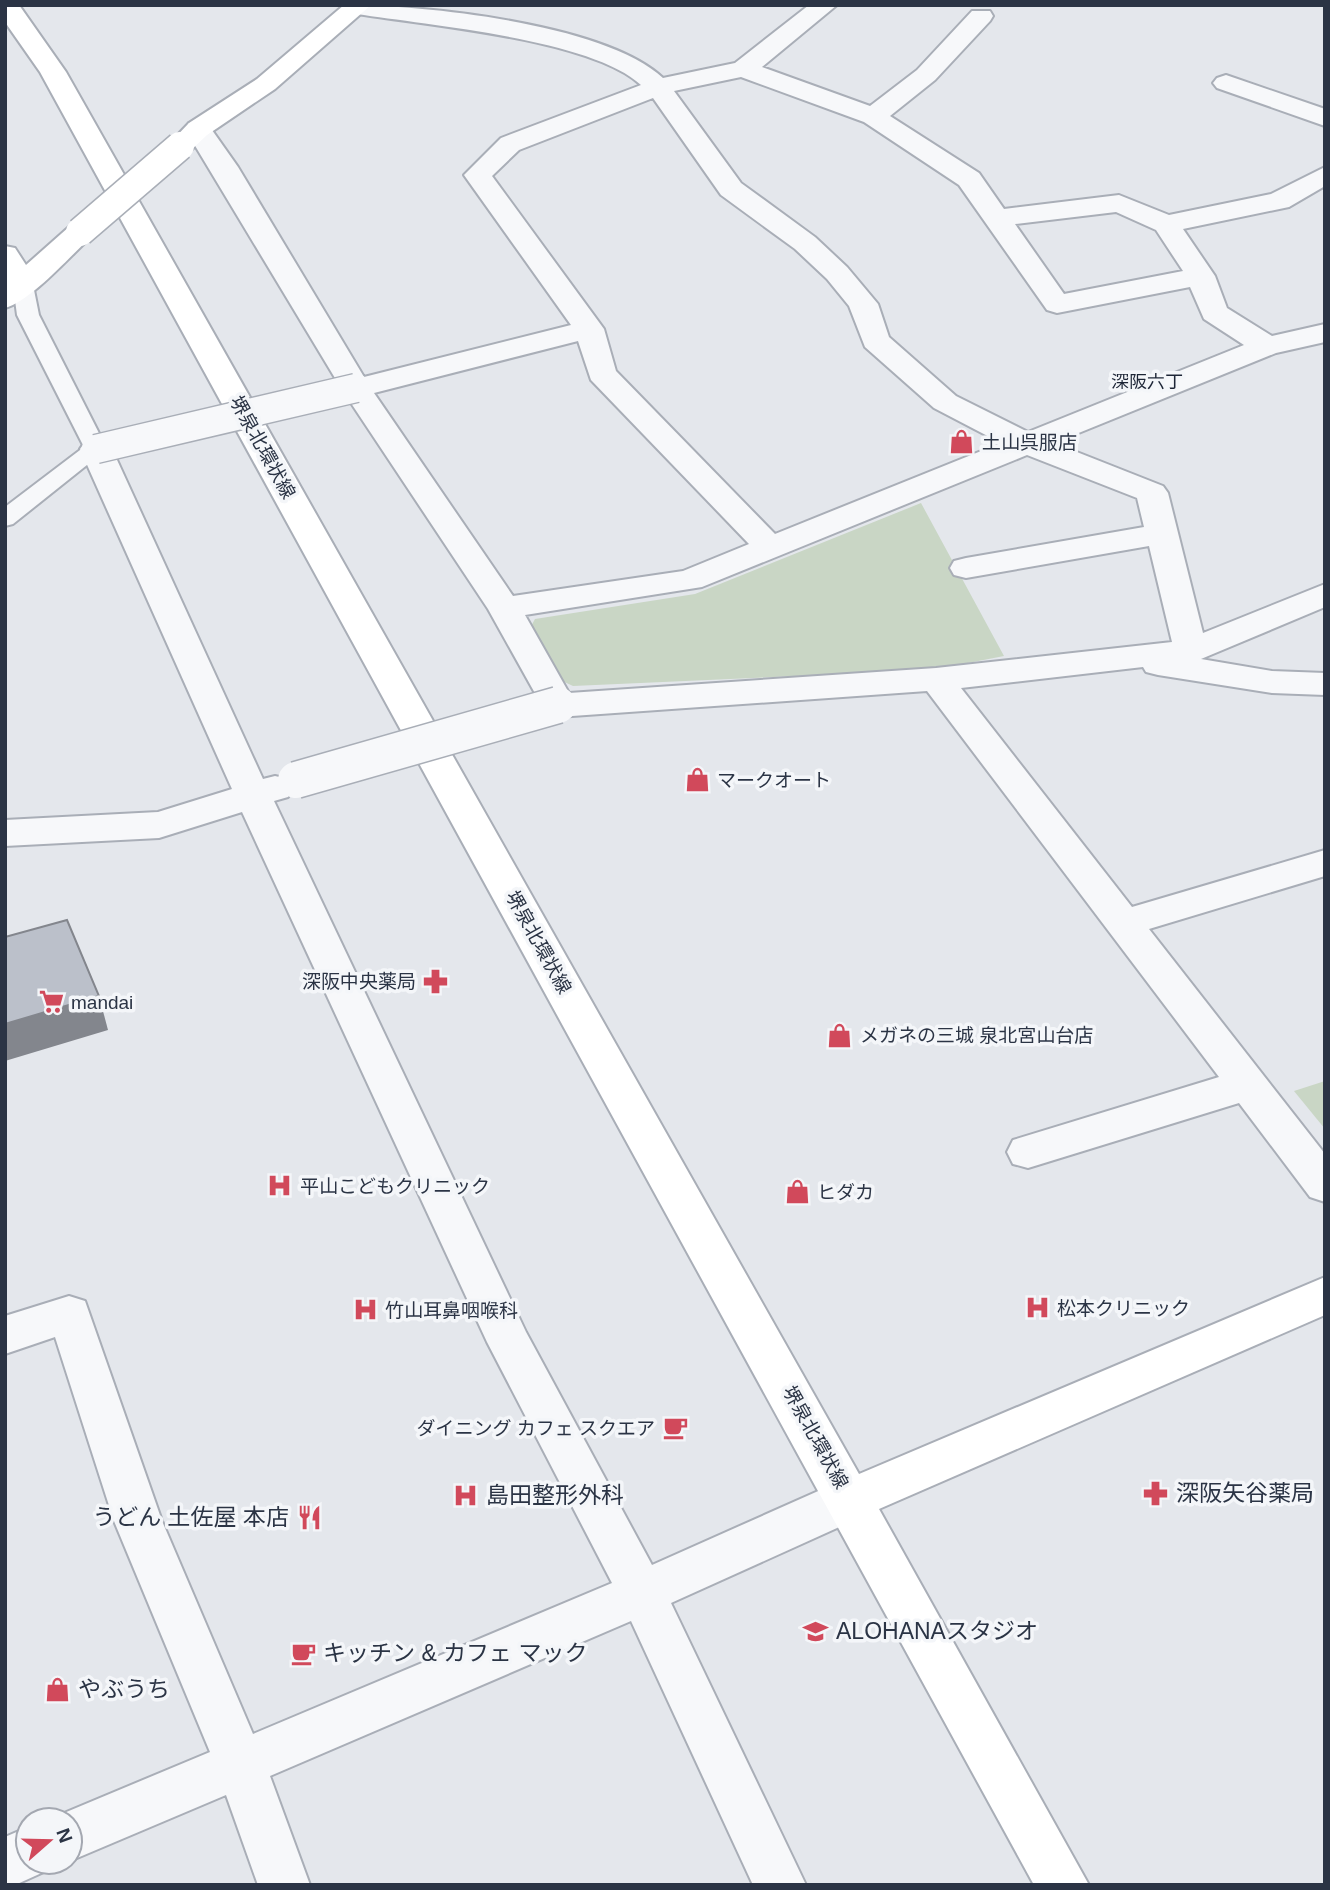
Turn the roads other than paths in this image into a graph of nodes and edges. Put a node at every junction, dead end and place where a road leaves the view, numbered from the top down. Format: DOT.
graph roads {
  1 [pos="6,5"];
  2 [pos="825,5"];
  3 [pos="358,6"];
  4 [pos="981,16"];
  5 [pos="743,69"];
  6 [pos="1226,83"];
  7 [pos="658,87"];
  8 [pos="873,117"];
  9 [pos="1325,118"];
  10 [pos="189,138"];
  11 [pos="1318,185"];
  12 [pos="998,218"];
  13 [pos="1166,224"];
  14 [pos="5,254"];
  15 [pos="1201,276"];
  16 [pos="14,292"];
  17 [pos="589,329"];
  18 [pos="1325,333"];
  19 [pos="1266,346"];
  20 [pos="356,388"];
  21 [pos="1028,444"];
  22 [pos="96,449"];
  23 [pos="5,519"];
  24 [pos="1162,534"];
  25 [pos="770,547"];
  26 [pos="966,568"];
  27 [pos="1325,594"];
  28 [pos="504,608"];
  29 [pos="1191,651"];
  30 [pos="1125,659"];
  31 [pos="936,679"];
  32 [pos="1325,684"];
  33 [pos="558,705"];
  34 [pos="253,796"];
  35 [pos="5,833"];
  36 [pos="1325,863"];
  37 [pos="1124,923"];
  38 [pos="1248,1084"];
  39 [pos="1028,1153"];
  40 [pos="1325,1185"];
  41 [pos="1325,1295"];
  42 [pos="5,1335"];
  43 [pos="850,1499"];
  44 [pos="642,1593"];
  45 [pos="241,1765"];
  46 [pos="84,1830"];
  47 [pos="284,1885"];
  48 [pos="780,1885"];
  49 [pos="1063,1885"];
  1 -- 43 [label="main road, 堺泉北環状線"];
  2 -- 5 [label="street"];
  3 -- 7 [label="street"];
  3 -- 10 [label="main road"];
  4 -- 8 [label="street"];
  5 -- 7 [label="street"];
  5 -- 8 [label="street"];
  6 -- 9 [label="street"];
  7 -- 17 [label="street"];
  7 -- 21 [label="street"];
  8 -- 12 [label="street"];
  10 -- 16 [label="main road, bridge"];
  10 -- 20 [label="street"];
  11 -- 13 [label="street"];
  12 -- 13 [label="street"];
  12 -- 15 [label="street"];
  13 -- 15 [label="street"];
  14 -- 16 [label="main road"];
  15 -- 19 [label="street"];
  16 -- 22 [label="lane"];
  17 -- 20 [label="street"];
  17 -- 25 [label="street"];
  18 -- 19 [label="street"];
  19 -- 21 [label="street"];
  20 -- 22 [label="street, bridge"];
  20 -- 28 [label="street"];
  21 -- 24 [label="street"];
  21 -- 25 [label="street"];
  22 -- 23 [label="lane"];
  22 -- 34 [label="street"];
  24 -- 26 [label="street"];
  24 -- 29 [label="street"];
  25 -- 28 [label="street"];
  27 -- 29 [label="street"];
  28 -- 33 [label="street"];
  29 -- 30 [label="street"];
  30 -- 31 [label="street"];
  30 -- 32 [label="street"];
  31 -- 33 [label="street"];
  31 -- 37 [label="street"];
  33 -- 34 [label="street, bridge"];
  34 -- 35 [label="street"];
  34 -- 44 [label="street"];
  36 -- 37 [label="street"];
  37 -- 38 [label="street"];
  38 -- 39 [label="street"];
  38 -- 40 [label="street"];
  41 -- 43 [label="main road"];
  42 -- 45 [label="street"];
  43 -- 44 [label="street"];
  43 -- 49 [label="main road, 堺泉北環状線"];
  44 -- 45 [label="street"];
  44 -- 48 [label="street"];
  45 -- 46 [label="street"];
  45 -- 47 [label="street"];
}
